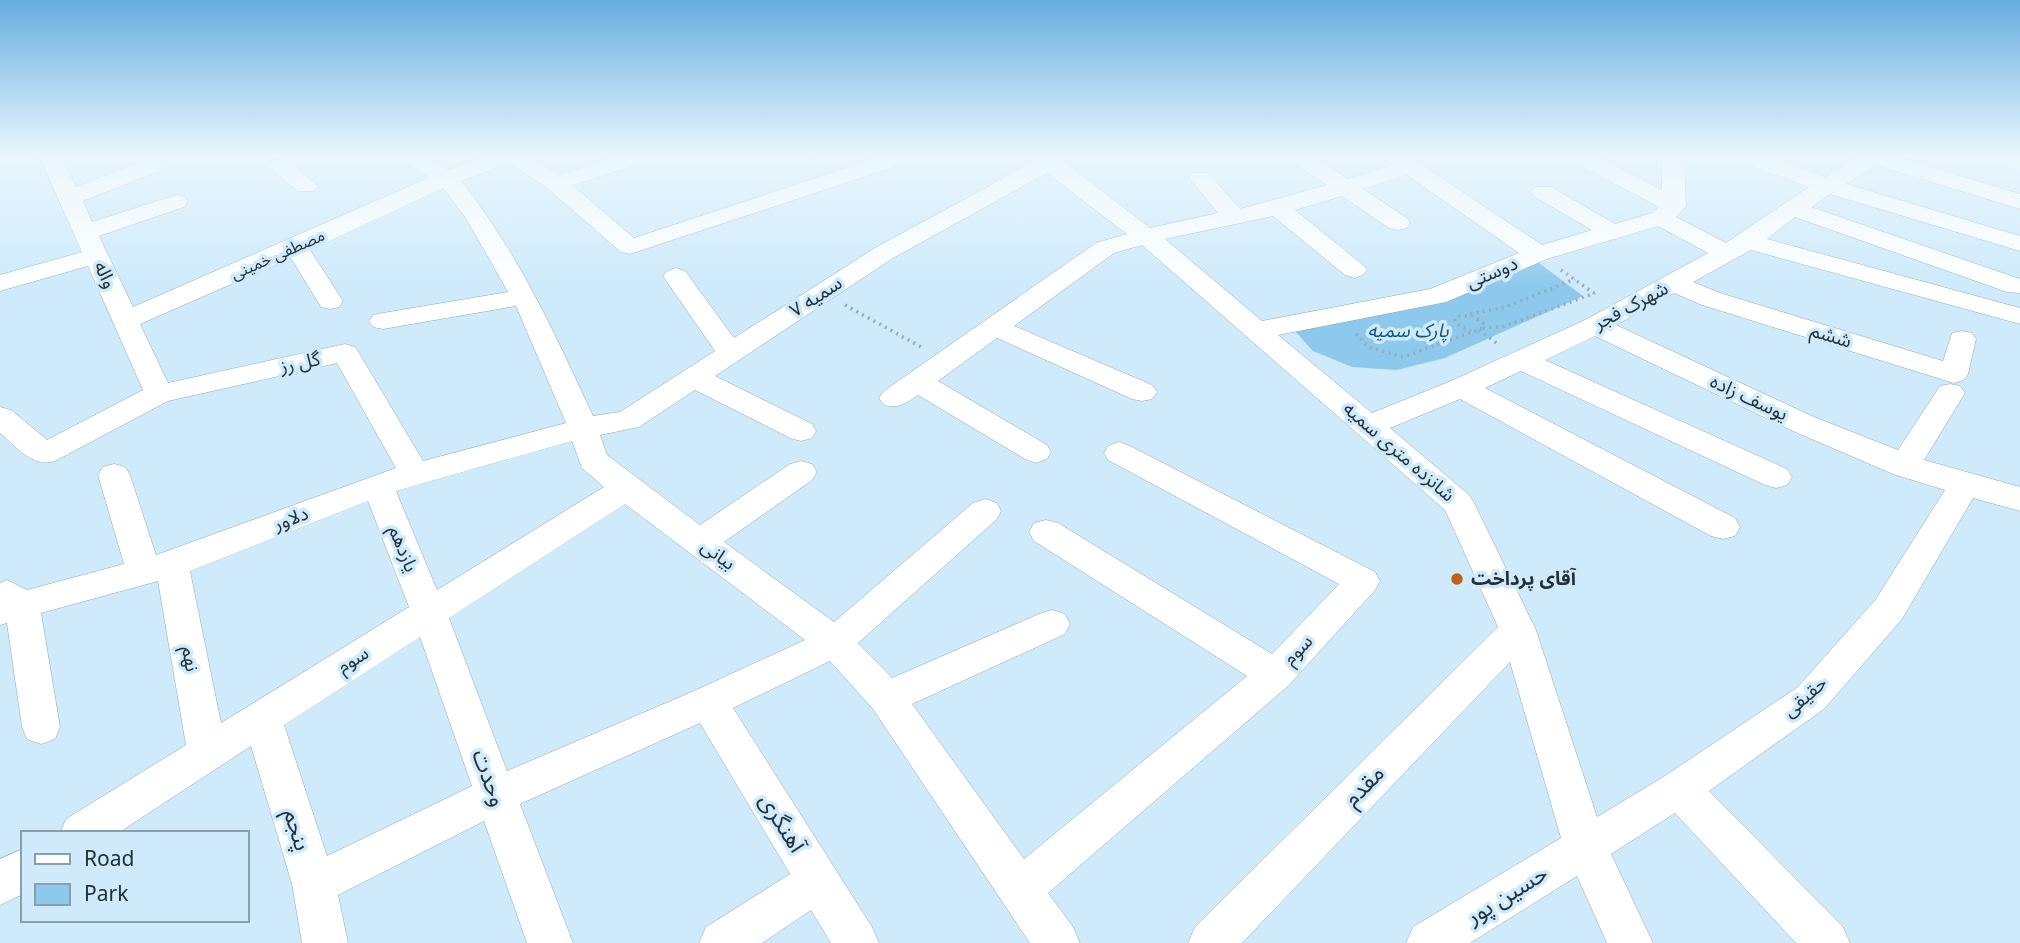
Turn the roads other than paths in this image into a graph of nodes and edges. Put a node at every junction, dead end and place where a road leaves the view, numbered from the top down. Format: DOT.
graph roads {
  1 [pos="71,200"];
  2 [pos="399,200"];
  3 [pos="464,200"];
  4 [pos="575,200"];
  5 [pos="771,200"];
  6 [pos="974,200"];
  7 [pos="1098,200"];
  8 [pos="1219,200"];
  9 [pos="1304,200"];
  10 [pos="1362,200"];
  11 [pos="1459,200"];
  12 [pos="1557,200"];
  13 [pos="1649,200"];
  14 [pos="1668,200"];
  15 [pos="1805,200"];
  16 [pos="1874,200"];
  17 [pos="176,202"];
  18 [pos="1278,208"];
  19 [pos="1792,208"];
  20 [pos="1667,212"];
  21 [pos="1234,217"];
  22 [pos="1398,223"];
  23 [pos="85,232"];
  24 [pos="1612,232"];
  25 [pos="1146,236"];
  26 [pos="2020,244"];
  27 [pos="296,247"];
  28 [pos="1737,247"];
  29 [pos="1538,254"];
  30 [pos="96,256"];
  31 [pos="1354,270"];
  32 [pos="676,276"];
  33 [pos="0,283"];
  34 [pos="1674,283"];
  35 [pos="2016,286"];
  36 [pos="524,297"];
  37 [pos="330,300"];
  38 [pos="2020,316"];
  39 [pos="126,320"];
  40 [pos="383,321"];
  41 [pos="992,326"];
  42 [pos="1595,326"];
  43 [pos="1254,331"];
  44 [pos="1962,339"];
  45 [pos="730,352"];
  46 [pos="1521,360"];
  47 [pos="693,377"];
  48 [pos="1461,388"];
  49 [pos="1142,392"];
  50 [pos="1950,393"];
  51 [pos="159,394"];
  52 [pos="0,417"];
  53 [pos="1369,425"];
  54 [pos="583,428"];
  55 [pos="801,430"];
  56 [pos="1036,452"];
  57 [pos="1119,453"];
  58 [pos="1904,466"];
  59 [pos="801,472"];
  60 [pos="415,474"];
  61 [pos="114,475"];
  62 [pos="1776,477"];
  63 [pos="378,485"];
  64 [pos="1964,486"];
  65 [pos="626,488"];
  66 [pos="2020,499"];
  67 [pos="985,511"];
  68 [pos="1723,527"];
  69 [pos="1046,532"];
  70 [pos="700,542"];
  71 [pos="158,568"];
  72 [pos="7,602"];
  73 [pos="429,613"];
  74 [pos="1052,624"];
  75 [pos="1518,630"];
  76 [pos="835,642"];
  77 [pos="1275,675"];
  78 [pos="886,698"];
  79 [pos="708,702"];
  80 [pos="262,718"];
  81 [pos="41,727"];
  82 [pos="207,753"];
  83 [pos="1679,789"];
  84 [pos="495,795"];
  85 [pos="84,831"];
  86 [pos="1586,846"];
  87 [pos="21,870"];
  88 [pos="818,881"];
  89 [pos="0,884"];
  90 [pos="314,884"];
  91 [pos="1019,890"];
  92 [pos="325,943"];
  93 [pos="550,943"];
  94 [pos="722,943"];
  95 [pos="856,943"];
  96 [pos="1057,943"];
  97 [pos="1211,943"];
  98 [pos="1429,943"];
  99 [pos="1630,943"];
  100 [pos="1827,943"];
  1 -- 23 [label="street, واله"];
  2 -- 27 [label="street, مصطفی خمینی"];
  3 -- 36 [label="street, بیانی"];
  4 -- 5 [label="street"];
  6 -- 45 [label="street, سمیه ۷"];
  7 -- 25 [label="street, شانزده متری سمیه"];
  8 -- 21 [label="street"];
  9 -- 18 [label="street"];
  10 -- 22 [label="street"];
  11 -- 29 [label="street"];
  12 -- 24 [label="street"];
  13 -- 20 [label="street"];
  14 -- 20 [label="street"];
  15 -- 19 [label="street, شهرک فجر"];
  16 -- 26 [label="street"];
  17 -- 23 [label="street"];
  18 -- 21 [label="street"];
  18 -- 31 [label="street"];
  19 -- 28 [label="street, شهرک فجر"];
  19 -- 35 [label="street"];
  20 -- 24 [label="street, دوستی"];
  20 -- 28 [label="street"];
  21 -- 25 [label="street"];
  23 -- 30 [label="street, واله"];
  24 -- 29 [label="street, دوستی"];
  25 -- 41 [label="street"];
  25 -- 43 [label="street, شانزده متری سمیه"];
  27 -- 37 [label="street"];
  27 -- 39 [label="street, مصطفی خمینی"];
  28 -- 34 [label="street, شهرک فجر"];
  28 -- 38 [label="street"];
  29 -- 43 [label="street, دوستی"];
  30 -- 33 [label="street"];
  30 -- 39 [label="street, واله"];
  32 -- 45 [label="street"];
  34 -- 42 [label="street, شهرک فجر"];
  34 -- 44 [label="street, ششم"];
  36 -- 40 [label="street"];
  36 -- 54 [label="street, بیانی"];
  39 -- 51 [label="street, واله"];
  41 -- 49 [label="street"];
  41 -- 56 [label="street"];
  42 -- 46 [label="street, شهرک فجر"];
  42 -- 58 [label="street, یوسف زاده"];
  43 -- 53 [label="street, شانزده متری سمیه"];
  45 -- 47 [label="street, سمیه ۷"];
  46 -- 48 [label="street, شهرک فجر"];
  46 -- 62 [label="street"];
  47 -- 54 [label="street, سمیه ۷"];
  47 -- 55 [label="street"];
  48 -- 53 [label="street, شهرک فجر"];
  48 -- 68 [label="street"];
  50 -- 58 [label="street"];
  51 -- 52 [label="street"];
  51 -- 60 [label="street, گل رز"];
  53 -- 75 [label="street, شانزده متری سمیه"];
  54 -- 60 [label="street, دلاور"];
  54 -- 65 [label="street, بیانی"];
  57 -- 77 [label="street, سوم"];
  58 -- 64 [label="street, یوسف زاده"];
  59 -- 70 [label="street"];
  60 -- 63 [label="street, دلاور"];
  61 -- 71 [label="street, نهم"];
  63 -- 71 [label="street, دلاور"];
  63 -- 73 [label="street, یازدهم"];
  64 -- 66 [label="street, یوسف زاده"];
  64 -- 83 [label="street, حقیقی"];
  65 -- 70 [label="street, بیانی"];
  65 -- 73 [label="street, سوم"];
  67 -- 76 [label="street"];
  69 -- 77 [label="street"];
  70 -- 76 [label="street, بیانی"];
  71 -- 72 [label="street, دلاور"];
  71 -- 82 [label="street, نهم"];
  72 -- 81 [label="street"];
  73 -- 80 [label="street, سوم"];
  73 -- 84 [label="street, وحدت"];
  74 -- 78 [label="street"];
  75 -- 86 [label="street, شانزده متری سمیه"];
  75 -- 97 [label="street, مقدم"];
  76 -- 78 [label="street, بیانی"];
  76 -- 79 [label="street"];
  77 -- 91 [label="street, سوم"];
  78 -- 91 [label="street, بیانی"];
  79 -- 84 [label="street"];
  79 -- 88 [label="street, آهنگری"];
  80 -- 82 [label="street, سوم"];
  80 -- 90 [label="street, پنجم"];
  82 -- 85 [label="street, سوم"];
  83 -- 86 [label="street, حقیقی"];
  83 -- 100 [label="street"];
  84 -- 90 [label="street"];
  84 -- 93 [label="street, وحدت"];
  86 -- 98 [label="street, حسین پور"];
  86 -- 99 [label="street, شانزده متری سمیه"];
  87 -- 89 [label="street"];
  88 -- 94 [label="street"];
  88 -- 95 [label="street, آهنگری"];
  90 -- 92 [label="street, پنجم"];
  91 -- 96 [label="street, بیانی"];
}
